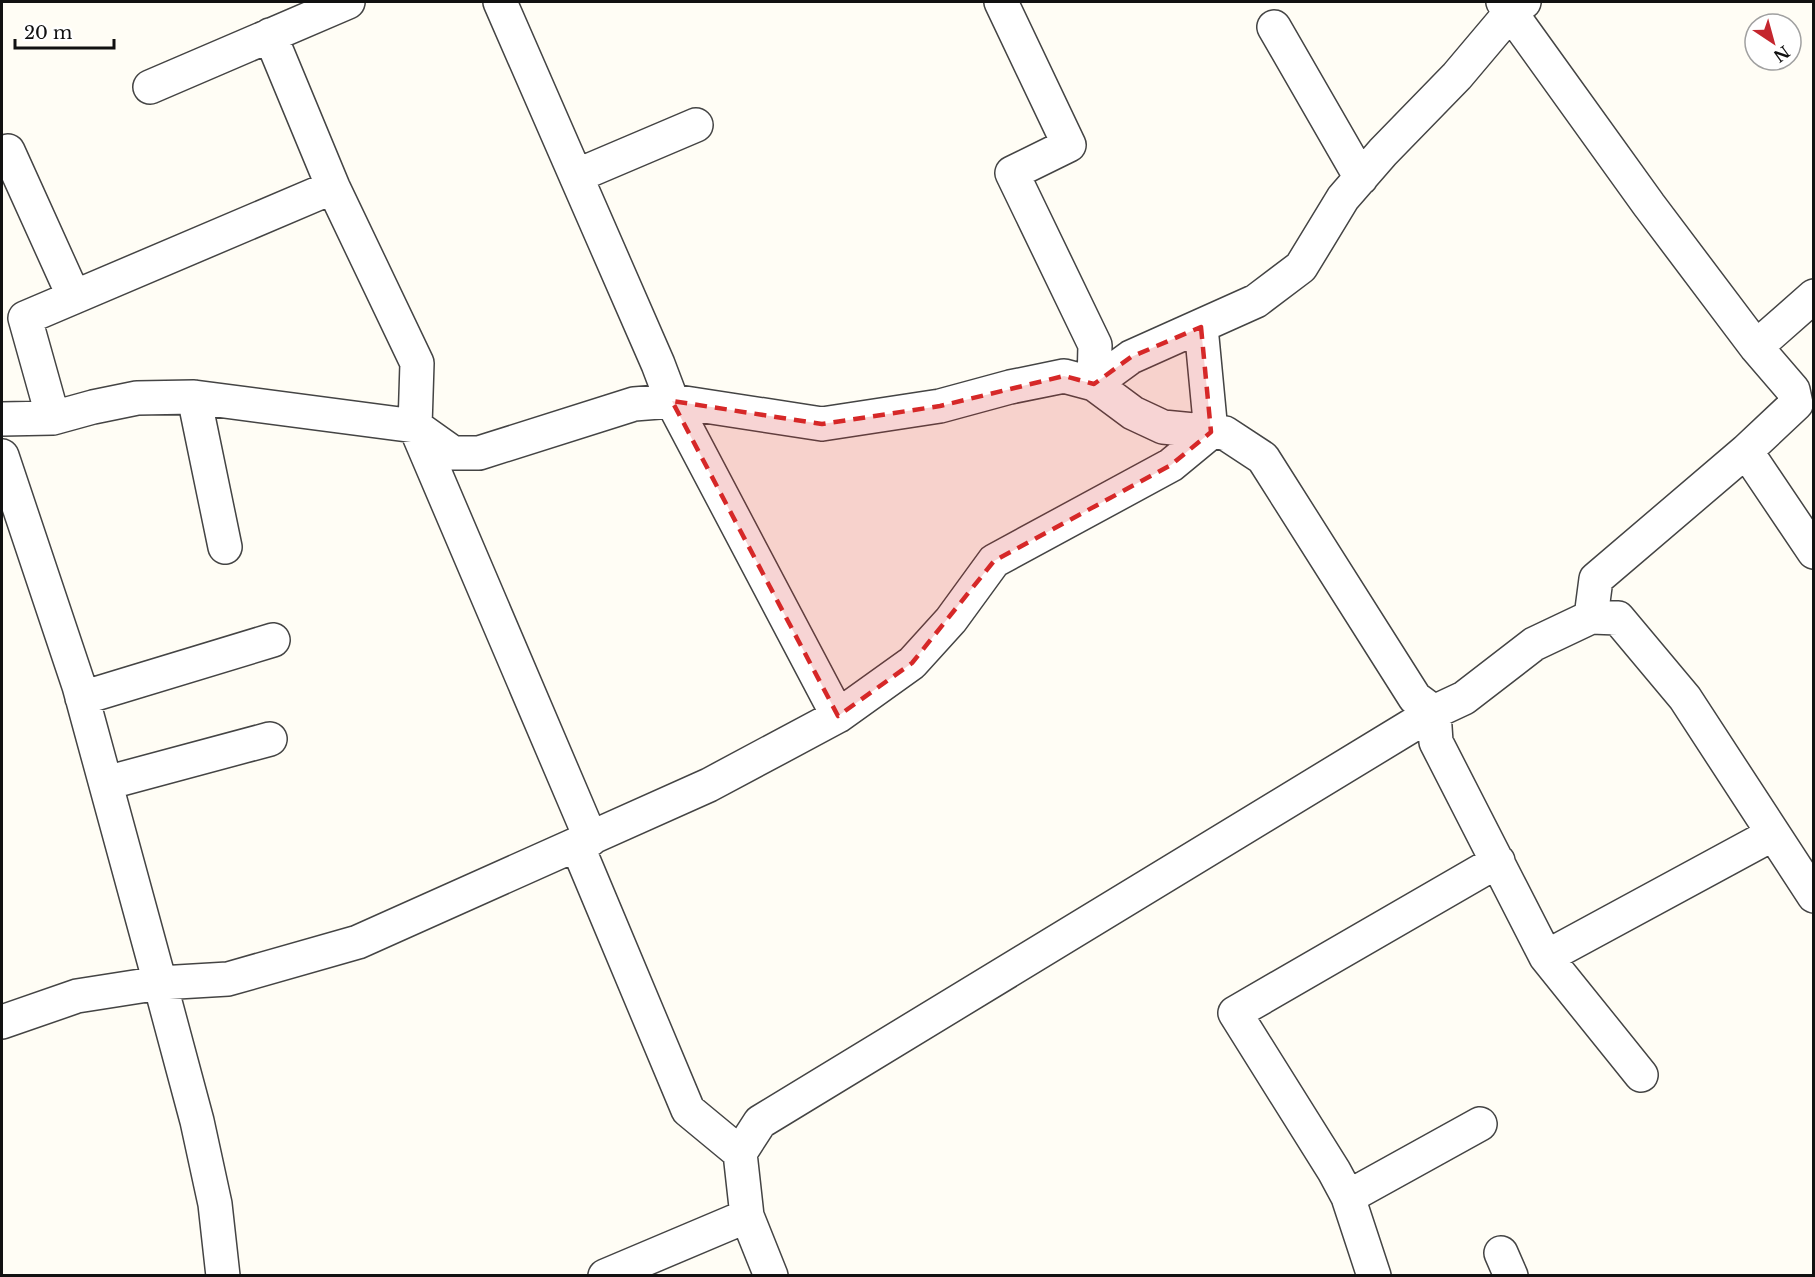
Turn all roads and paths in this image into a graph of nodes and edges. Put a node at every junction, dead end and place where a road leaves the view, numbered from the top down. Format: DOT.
graph roads {
  1 [pos="348,2"];
  2 [pos="500,2"];
  3 [pos="1000,2"];
  4 [pos="1513,5"];
  5 [pos="1274,27"];
  6 [pos="270,35"];
  7 [pos="150,87"];
  8 [pos="696,125"];
  9 [pos="8,151"];
  10 [pos="576,176"];
  11 [pos="1361,178"];
  12 [pos="333,186"];
  13 [pos="74,297"];
  14 [pos="1814,297"];
  15 [pos="1201,327"];
  16 [pos="1756,347"];
  17 [pos="1094,384"];
  18 [pos="194,397"];
  19 [pos="672,401"];
  20 [pos="53,418"];
  21 [pos="2,419"];
  22 [pos="415,426"];
  23 [pos="1211,432"];
  24 [pos="1746,452"];
  25 [pos="2,456"];
  26 [pos="225,547"];
  27 [pos="1814,552"];
  28 [pos="1591,617"];
  29 [pos="273,640"];
  30 [pos="82,698"];
  31 [pos="1434,712"];
  32 [pos="838,716"];
  33 [pos="270,739"];
  34 [pos="106,783"];
  35 [pos="1773,834"];
  36 [pos="584,842"];
  37 [pos="1498,861"];
  38 [pos="1814,896"];
  39 [pos="1546,957"];
  40 [pos="160,982"];
  41 [pos="2,1022"];
  42 [pos="1641,1075"];
  43 [pos="1480,1124"];
  44 [pos="740,1153"];
  45 [pos="1348,1197"];
  46 [pos="747,1216"];
  47 [pos="223,1275"];
  48 [pos="605,1275"];
  49 [pos="771,1275"];
  50 [pos="1374,1275"];
  1 -- 6 [label="street"];
  2 -- 10 [label="street"];
  3 -- 17 [label="street"];
  4 -- 11 [label="street"];
  4 -- 16 [label="street"];
  5 -- 11 [label="street"];
  6 -- 7 [label="street"];
  6 -- 12 [label="street"];
  8 -- 10 [label="street"];
  9 -- 13 [label="street"];
  10 -- 19 [label="street"];
  11 -- 15 [label="street"];
  12 -- 13 [label="street"];
  12 -- 22 [label="street"];
  13 -- 20 [label="street"];
  14 -- 16 [label="street"];
  15 -- 17 [label="street"];
  15 -- 23 [label="street"];
  16 -- 24 [label="street"];
  17 -- 19 [label="street"];
  17 -- 23 [label="street"];
  18 -- 20 [label="street"];
  18 -- 22 [label="street"];
  18 -- 26 [label="street"];
  19 -- 22 [label="street"];
  19 -- 32 [label="street"];
  20 -- 21 [label="street"];
  22 -- 36 [label="street"];
  23 -- 31 [label="street"];
  23 -- 32 [label="street"];
  24 -- 27 [label="street"];
  24 -- 28 [label="street"];
  25 -- 30 [label="street"];
  28 -- 31 [label="street"];
  28 -- 35 [label="street"];
  29 -- 30 [label="street"];
  30 -- 34 [label="street"];
  31 -- 37 [label="street"];
  31 -- 44 [label="street"];
  32 -- 36 [label="street"];
  33 -- 34 [label="street"];
  34 -- 40 [label="street"];
  35 -- 38 [label="street"];
  35 -- 39 [label="street"];
  36 -- 40 [label="street"];
  36 -- 44 [label="street"];
  37 -- 39 [label="street"];
  37 -- 45 [label="street"];
  39 -- 42 [label="street"];
  40 -- 41 [label="street"];
  40 -- 47 [label="street"];
  43 -- 45 [label="street"];
  44 -- 46 [label="street"];
  45 -- 50 [label="street"];
  46 -- 48 [label="street"];
  46 -- 49 [label="street"];
}
